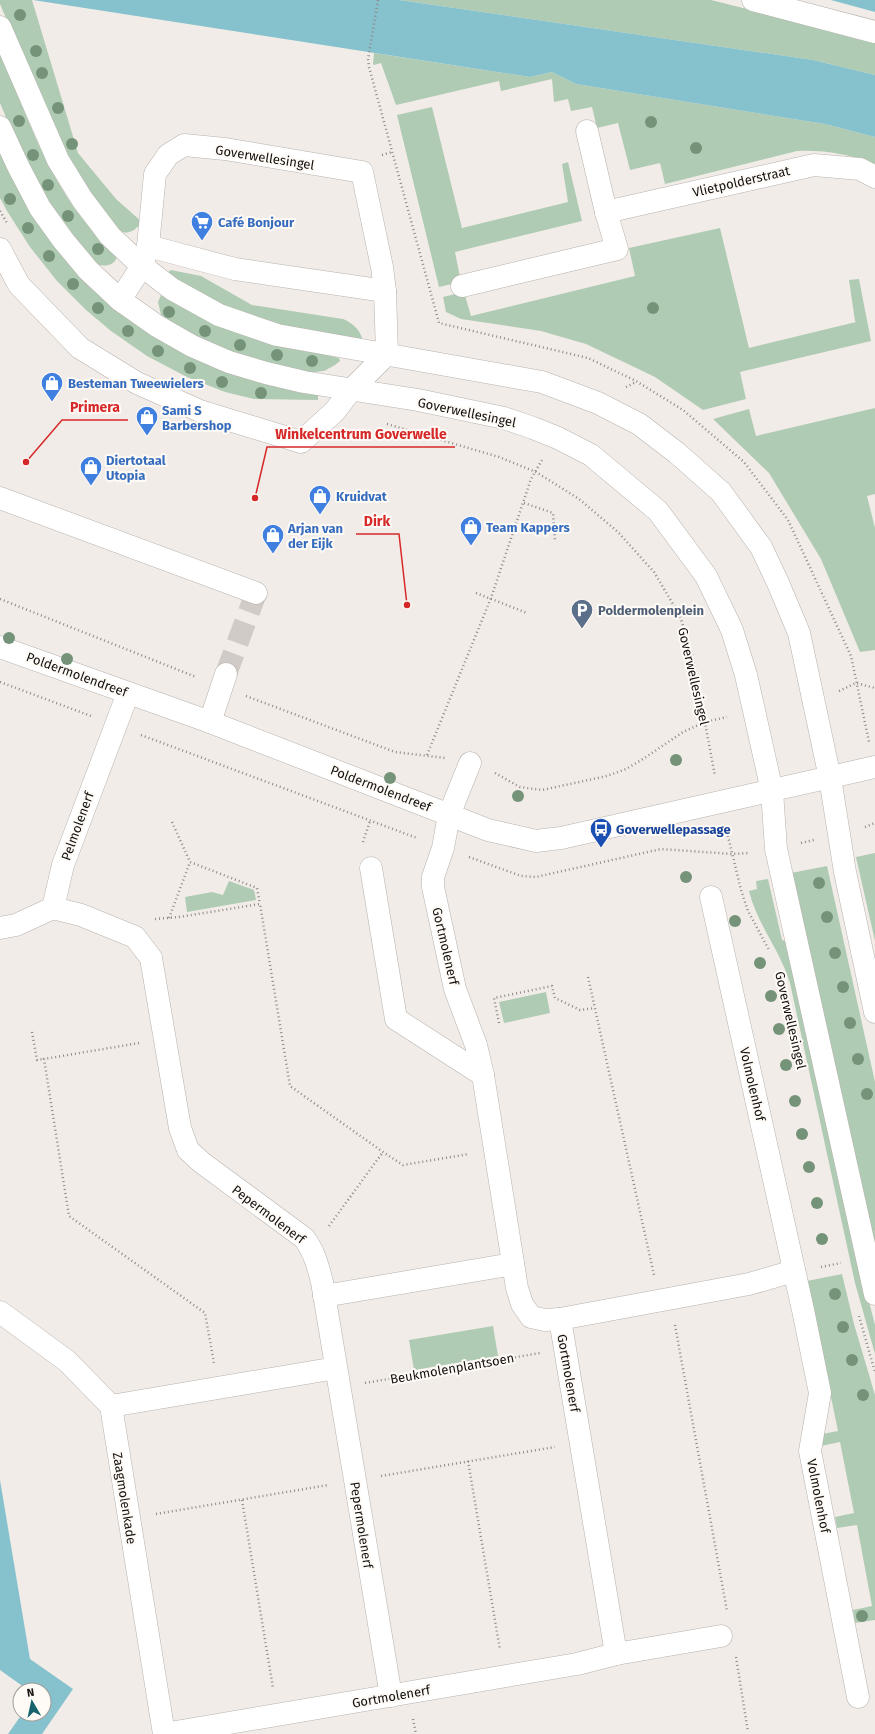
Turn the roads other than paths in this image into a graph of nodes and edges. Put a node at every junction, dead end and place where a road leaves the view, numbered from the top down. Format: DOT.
graph roads {
  1 [pos="753,0"];
  2 [pos="0,27"];
  3 [pos="875,32"];
  4 [pos="0,127"];
  5 [pos="587,131"];
  6 [pos="875,177"];
  7 [pos="606,212"];
  8 [pos="0,249"];
  9 [pos="145,256"];
  10 [pos="462,286"];
  11 [pos="385,291"];
  12 [pos="120,300"];
  13 [pos="387,354"];
  14 [pos="351,390"];
  15 [pos="0,498"];
  16 [pos="256,593"];
  17 [pos="0,647"];
  18 [pos="224,681"];
  19 [pos="128,693"];
  20 [pos="210,722"];
  21 [pos="470,763"];
  22 [pos="875,767"];
  23 [pos="830,778"];
  24 [pos="772,791"];
  25 [pos="449,815"];
  26 [pos="371,868"];
  27 [pos="711,897"];
  28 [pos="53,908"];
  29 [pos="0,928"];
  30 [pos="875,1012"];
  31 [pos="482,1076"];
  32 [pos="513,1264"];
  33 [pos="794,1272"];
  34 [pos="875,1294"];
  35 [pos="324,1296"];
  36 [pos="0,1312"];
  37 [pos="560,1319"];
  38 [pos="337,1378"];
  39 [pos="111,1406"];
  40 [pos="721,1636"];
  41 [pos="616,1654"];
  42 [pos="391,1696"];
  43 [pos="858,1697"];
  44 [pos="164,1734"];
  1 -- 3 [label="street"];
  2 -- 9 [label="street"];
  4 -- 12 [label="street, Goverwellesingel"];
  5 -- 7 [label="street"];
  6 -- 7 [label="street, Vlietpolderstraat"];
  7 -- 10 [label="street"];
  8 -- 14 [label="street"];
  9 -- 11 [label="street"];
  9 -- 11 [label="street, Goverwellesingel"];
  9 -- 12 [label="street, Goverwellesingel"];
  9 -- 13 [label="street"];
  11 -- 13 [label="street, Goverwellesingel"];
  12 -- 14 [label="street, Goverwellesingel"];
  13 -- 14 [label="street"];
  13 -- 23 [label="street"];
  14 -- 24 [label="street, Goverwellesingel"];
  15 -- 16 [label="street"];
  17 -- 19 [label="street, Poldermolendreef"];
  18 -- 20 [label="street"];
  19 -- 20 [label="street, Poldermolendreef"];
  19 -- 28 [label="street, Pelmolenerf"];
  20 -- 25 [label="street, Poldermolendreef"];
  21 -- 25 [label="street"];
  22 -- 23 [label="street, Poldermolendreef"];
  23 -- 24 [label="street, Poldermolendreef"];
  23 -- 30 [label="street"];
  24 -- 25 [label="street, Poldermolendreef"];
  24 -- 34 [label="street, Goverwellesingel"];
  25 -- 31 [label="street, Gortmolenerf"];
  26 -- 31 [label="street"];
  27 -- 33 [label="street, Volmolenhof"];
  28 -- 29 [label="street"];
  28 -- 35 [label="street, Pepermolenerf"];
  31 -- 32 [label="street, Gortmolenerf"];
  32 -- 35 [label="street"];
  32 -- 37 [label="street, Gortmolenerf"];
  33 -- 37 [label="street"];
  33 -- 43 [label="street, Volmolenhof"];
  35 -- 38 [label="street, Pepermolenerf"];
  36 -- 39 [label="street"];
  37 -- 41 [label="street, Gortmolenerf"];
  38 -- 39 [label="street"];
  38 -- 42 [label="street, Pepermolenerf"];
  39 -- 44 [label="street, Zaagmolenkade"];
  40 -- 41 [label="street, Gortmolenerf"];
  41 -- 42 [label="street, Gortmolenerf"];
  42 -- 44 [label="street, Gortmolenerf"];
}
